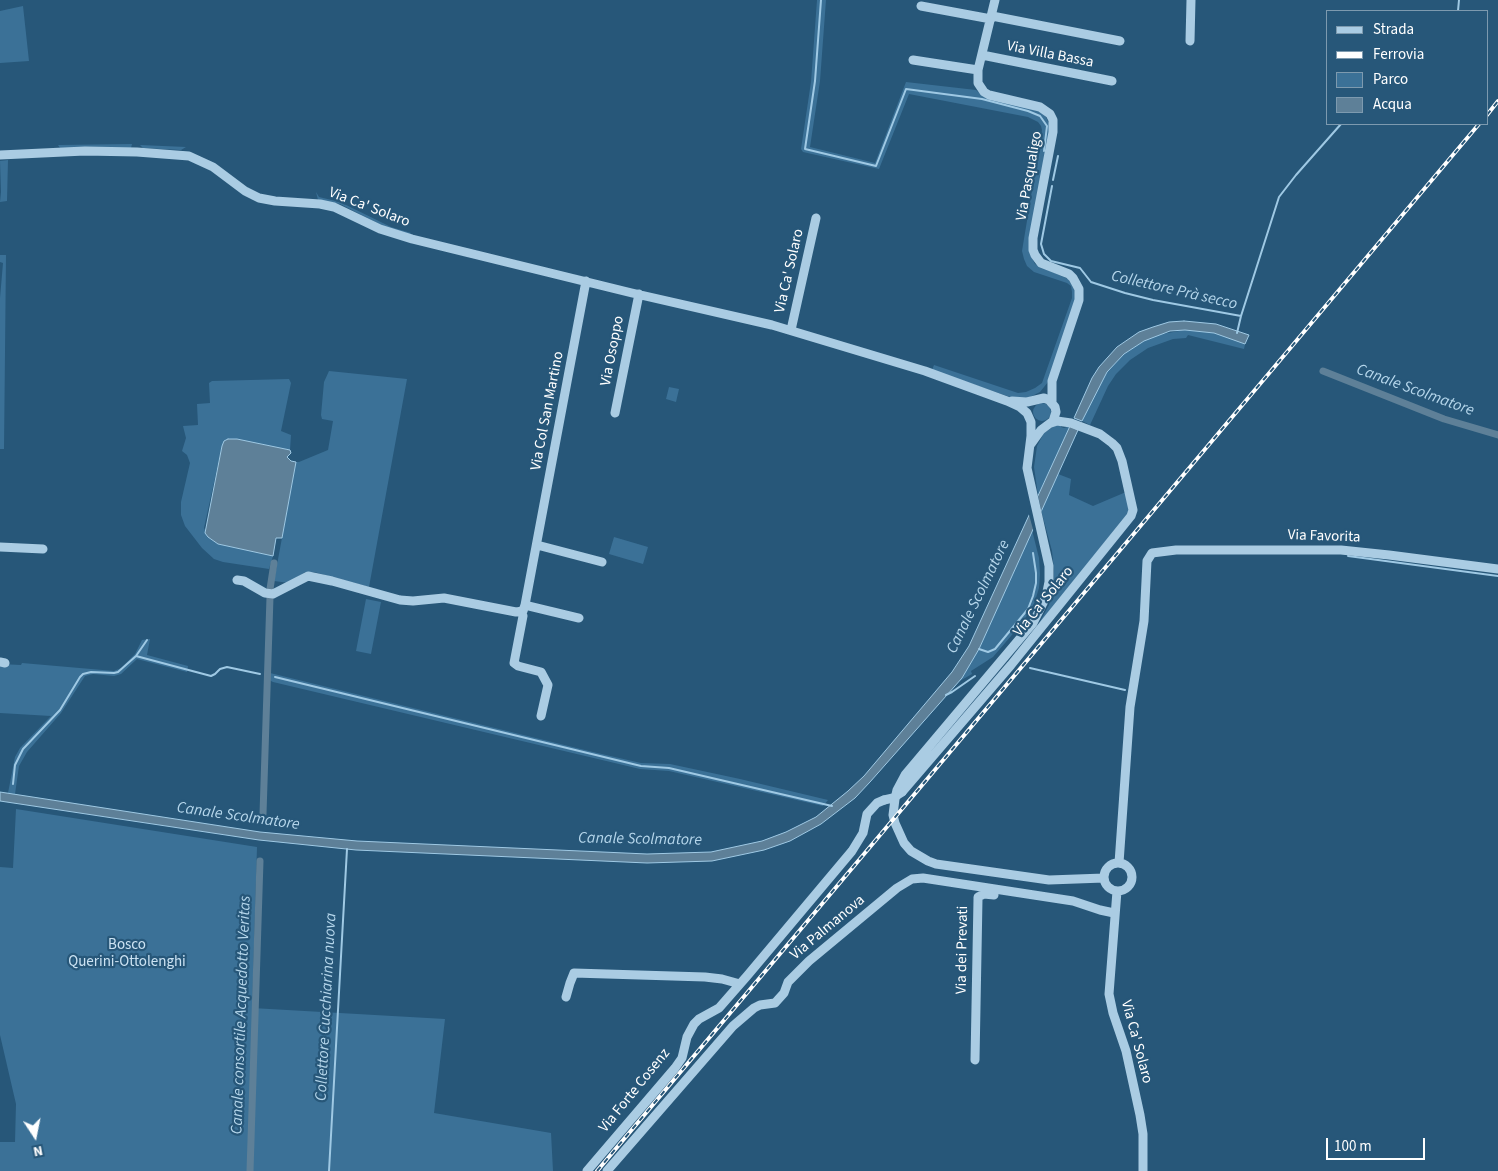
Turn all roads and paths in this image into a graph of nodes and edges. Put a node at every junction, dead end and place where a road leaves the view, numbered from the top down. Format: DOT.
graph roads {
  1 [pos="995,0"];
  2 [pos="1191,0"];
  3 [pos="921,6"];
  4 [pos="991,18"];
  5 [pos="1120,41"];
  6 [pos="1190,41"];
  7 [pos="982,56"];
  8 [pos="913,60"];
  9 [pos="978,70"];
  10 [pos="1112,81"];
  11 [pos="0,156"];
  12 [pos="816,218"];
  13 [pos="586,282"];
  14 [pos="638,294"];
  15 [pos="791,330"];
  16 [pos="1052,381"];
  17 [pos="1036,399"];
  18 [pos="1007,400"];
  19 [pos="1054,405"];
  20 [pos="615,413"];
  21 [pos="1027,413"];
  22 [pos="1031,422"];
  23 [pos="1071,423"];
  24 [pos="1048,425"];
  25 [pos="1030,446"];
  26 [pos="536,545"];
  27 [pos="0,546"];
  28 [pos="43,549"];
  29 [pos="602,562"];
  30 [pos="1498,569"];
  31 [pos="237,580"];
  32 [pos="523,608"];
  33 [pos="579,618"];
  34 [pos="541,716"];
  35 [pos="1119,863"];
  36 [pos="1104,878"];
  37 [pos="1117,891"];
  38 [pos="1092,907"];
  39 [pos="1114,913"];
  40 [pos="740,984"];
  41 [pos="566,997"];
  42 [pos="975,1060"];
  43 [pos="587,1171"];
  44 [pos="608,1171"];
  45 [pos="1143,1171"];
  1 -- 4 [label="street"];
  2 -- 6 [label="street"];
  3 -- 4 [label="street"];
  4 -- 5 [label="street"];
  4 -- 7 [label="street"];
  7 -- 9 [label="street"];
  7 -- 10 [label="street, Via Villa Bassa"];
  8 -- 9 [label="street"];
  9 -- 16 [label="street, Via Pasqualigo"];
  11 -- 13 [label="street, Via Ca' Solaro"];
  12 -- 15 [label="street, Via Ca' Solaro"];
  13 -- 14 [label="street, Via Ca' Solaro"];
  13 -- 26 [label="street, Via Col San Martino"];
  14 -- 15 [label="street, Via Ca' Solaro"];
  14 -- 20 [label="street, Via Osoppo"];
  15 -- 18 [label="street, Via Ca' Solaro"];
  16 -- 17 [label="street, Via Pasqualigo"];
  16 -- 19 [label="street, Via Pasqualigo"];
  17 -- 18 [label="street, Via Ca' Solaro"];
  17 -- 19 [label="street, Via Ca' Solaro"];
  17 -- 21 [label="street"];
  18 -- 21 [label="street, Via Ca' Solaro"];
  19 -- 23 [label="street, Via Ca' Solaro"];
  19 -- 24 [label="street"];
  21 -- 22 [label="street, Via Ca' Solaro"];
  22 -- 24 [label="street, Via Ca' Solaro"];
  22 -- 25 [label="street, Via Ca' Solaro"];
  23 -- 24 [label="street, Via Ca' Solaro"];
  23 -- 40 [label="street, Via Ca' Solaro, bridge"];
  24 -- 25 [label="street"];
  25 -- 36 [label="street, Via Ca' Solaro"];
  26 -- 29 [label="street"];
  26 -- 32 [label="street, Via Col San Martino"];
  27 -- 28 [label="street"];
  30 -- 35 [label="street, Via Favorita"];
  31 -- 32 [label="street"];
  32 -- 33 [label="street"];
  32 -- 34 [label="street, Via Col San Martino"];
  35 -- 36 [label="street"];
  35 -- 37 [label="street"];
  36 -- 37 [label="street"];
  37 -- 39 [label="street, Via Ca' Solaro"];
  38 -- 39 [label="street, Via Palmanova"];
  38 -- 42 [label="street, Via dei Prevati"];
  38 -- 44 [label="street, Via Palmanova"];
  39 -- 45 [label="street, Via Ca' Solaro"];
  40 -- 41 [label="street"];
  40 -- 43 [label="street, Via Forte Cosenz"];
}
